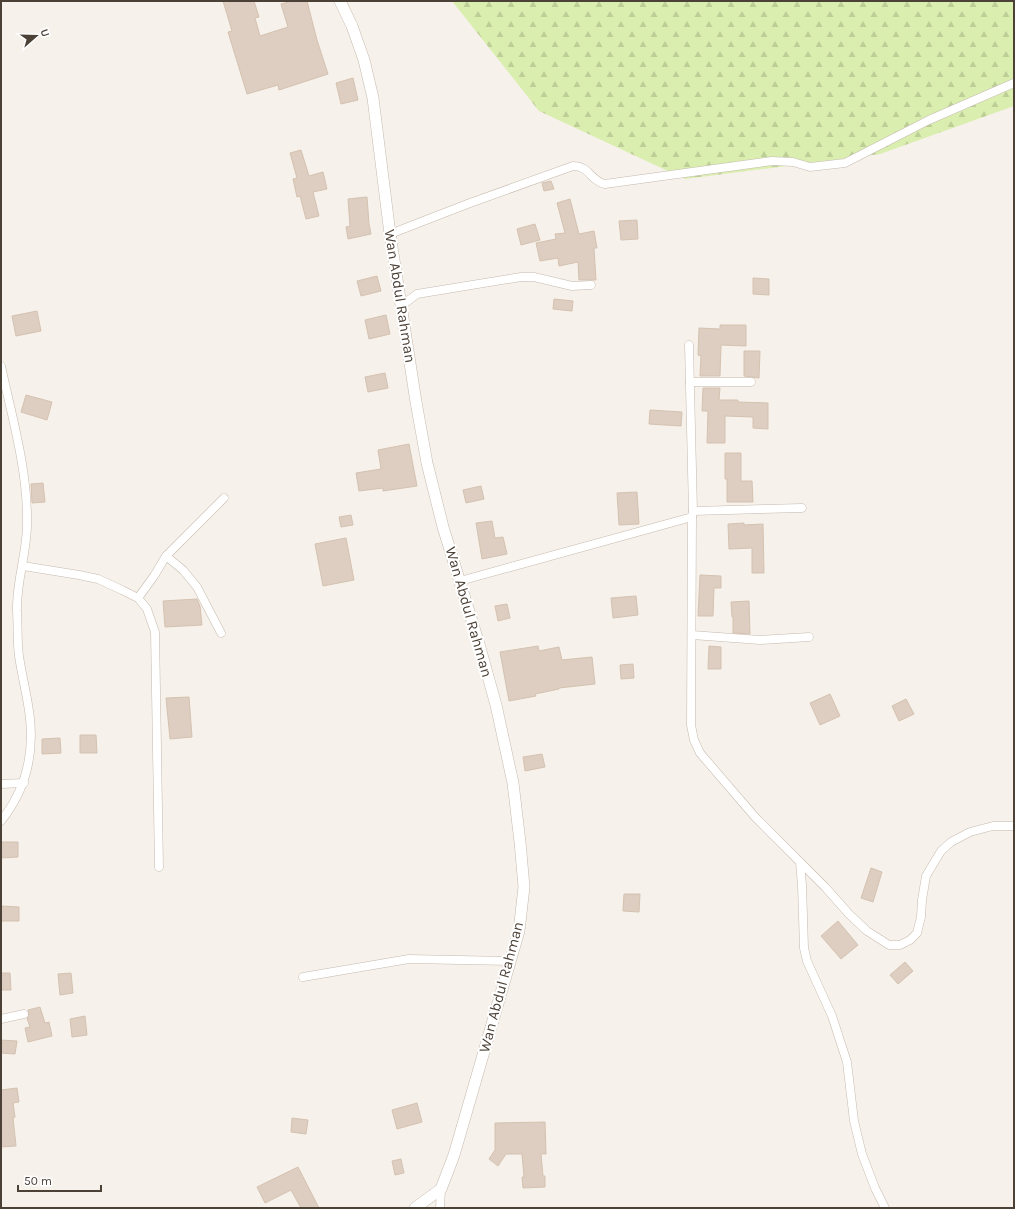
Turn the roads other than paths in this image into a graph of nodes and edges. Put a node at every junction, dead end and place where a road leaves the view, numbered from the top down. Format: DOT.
graph roads {
  1 [pos="340,1"];
  2 [pos="1014,83"];
  3 [pos="390,234"];
  4 [pos="591,285"];
  5 [pos="401,306"];
  6 [pos="689,345"];
  7 [pos="1,366"];
  8 [pos="690,382"];
  9 [pos="751,382"];
  10 [pos="224,498"];
  11 [pos="802,508"];
  12 [pos="692,514"];
  13 [pos="166,556"];
  14 [pos="23,566"];
  15 [pos="460,581"];
  16 [pos="138,598"];
  17 [pos="221,633"];
  18 [pos="692,635"];
  19 [pos="809,637"];
  20 [pos="24,783"];
  21 [pos="1,784"];
  22 [pos="1,821"];
  23 [pos="1014,826"];
  24 [pos="800,862"];
  25 [pos="159,867"];
  26 [pos="510,961"];
  27 [pos="303,977"];
  28 [pos="24,1014"];
  29 [pos="1,1019"];
  30 [pos="441,1189"];
  31 [pos="415,1208"];
  32 [pos="440,1208"];
  33 [pos="885,1208"];
  1 -- 3 [label="street, Wan Abdul Rahman"];
  2 -- 3 [label="street"];
  3 -- 5 [label="street, Wan Abdul Rahman"];
  4 -- 5 [label="street"];
  5 -- 15 [label="street, Wan Abdul Rahman"];
  6 -- 8 [label="street"];
  7 -- 14 [label="street"];
  8 -- 9 [label="street"];
  8 -- 12 [label="street"];
  10 -- 13 [label="street"];
  11 -- 12 [label="street"];
  12 -- 15 [label="street"];
  12 -- 18 [label="street"];
  13 -- 16 [label="street"];
  13 -- 17 [label="street"];
  14 -- 16 [label="street"];
  14 -- 20 [label="street"];
  15 -- 26 [label="street, Wan Abdul Rahman"];
  16 -- 25 [label="street"];
  18 -- 19 [label="street"];
  18 -- 24 [label="street"];
  20 -- 21 [label="street"];
  20 -- 22 [label="street"];
  23 -- 24 [label="street"];
  24 -- 33 [label="street"];
  26 -- 27 [label="street"];
  26 -- 30 [label="street, Wan Abdul Rahman"];
  28 -- 29 [label="street"];
  30 -- 31 [label="street"];
  30 -- 32 [label="street"];
}
